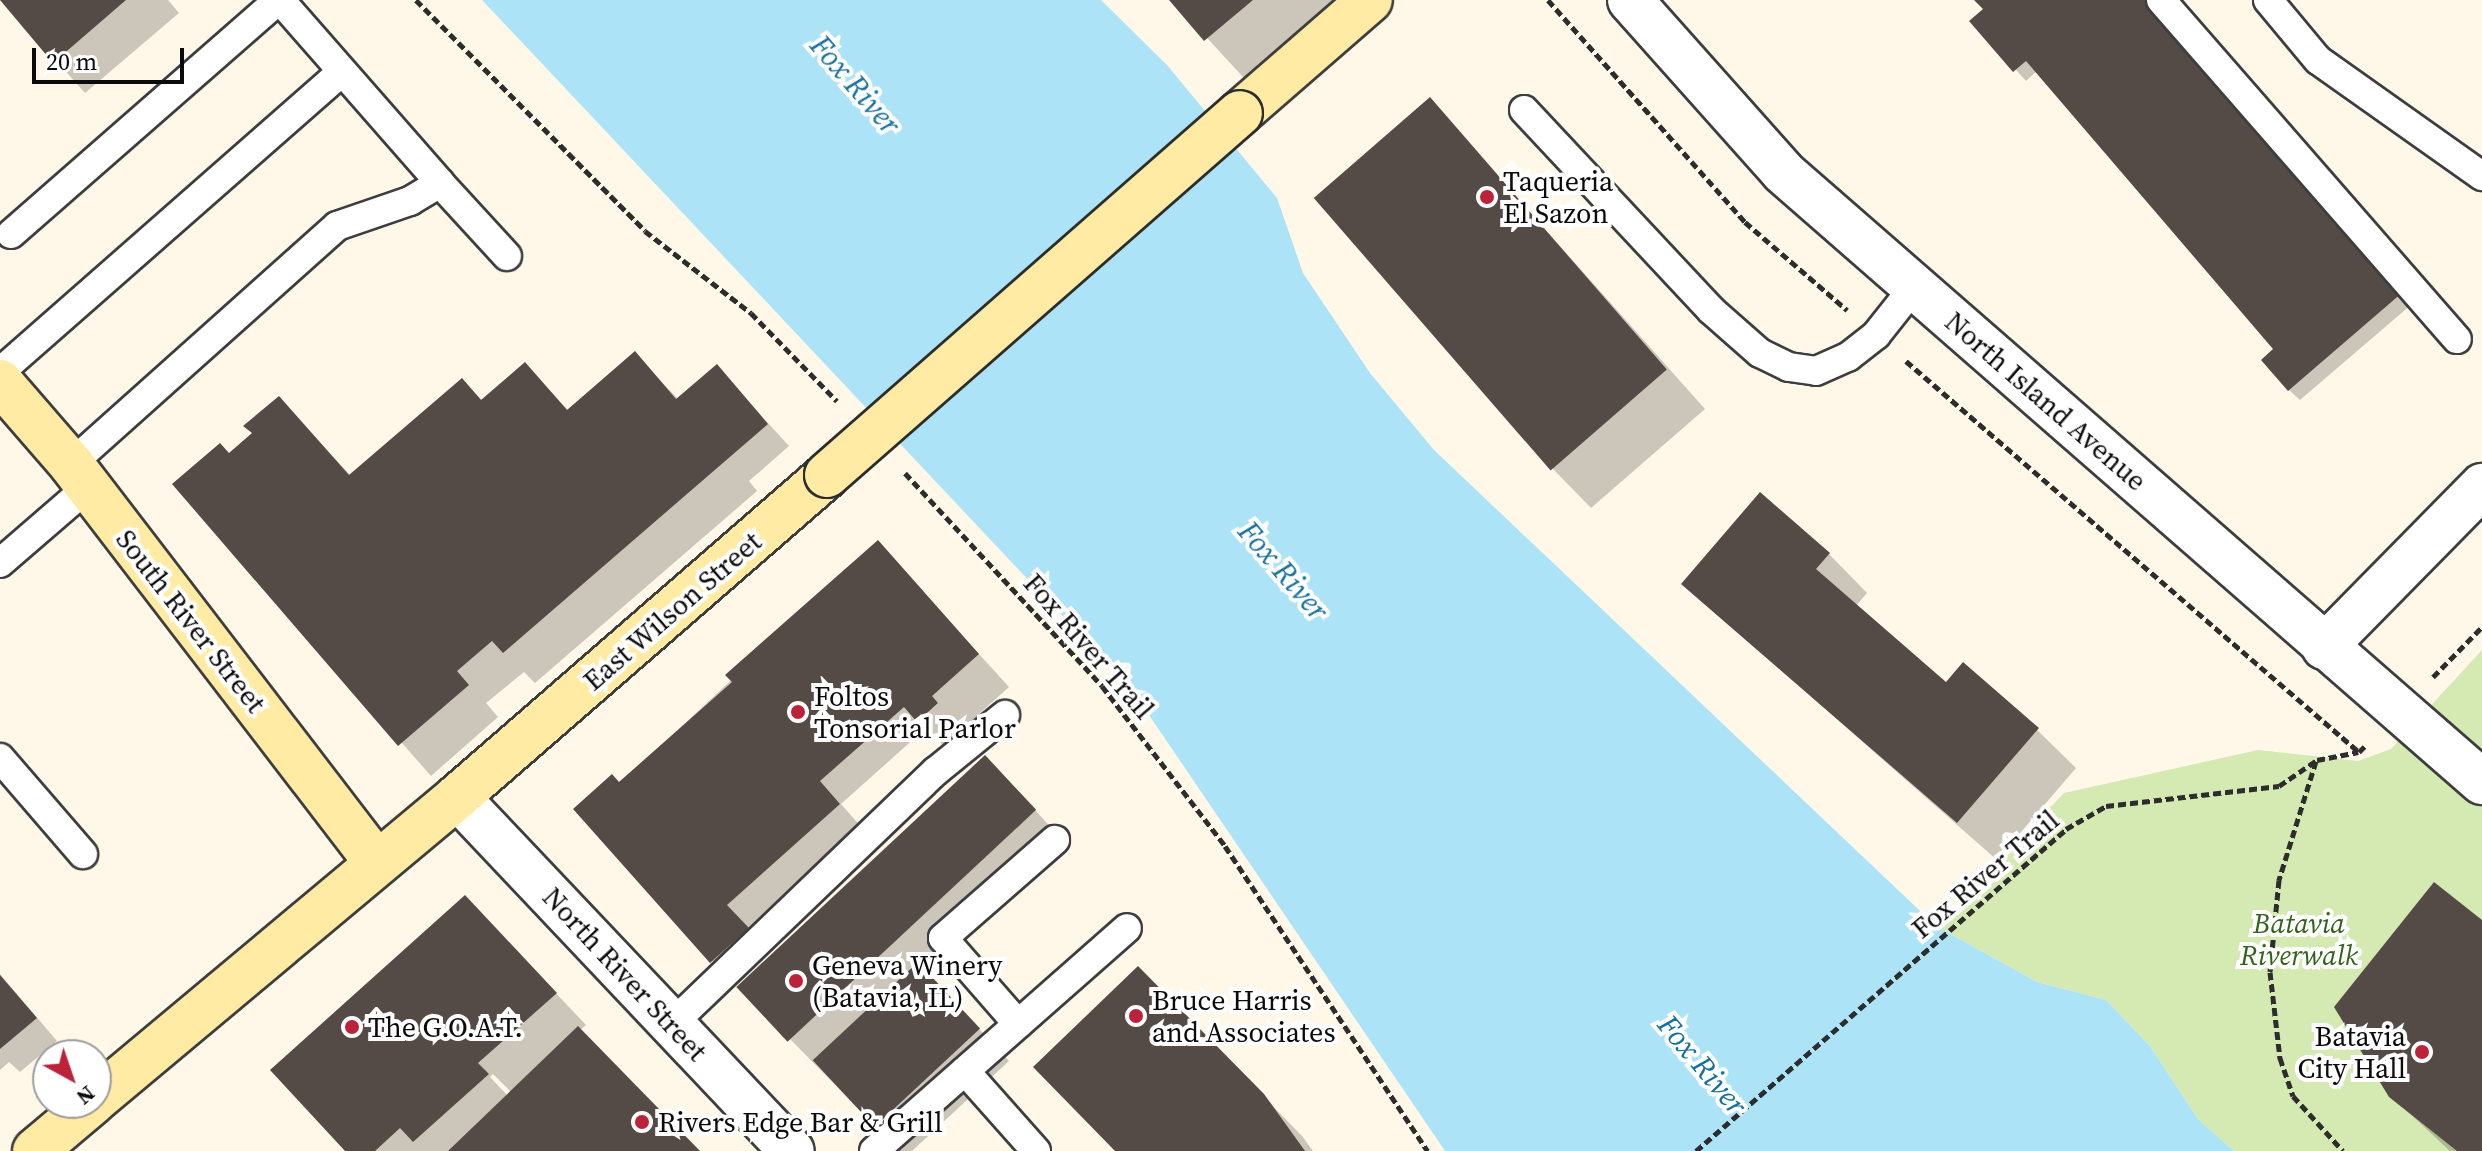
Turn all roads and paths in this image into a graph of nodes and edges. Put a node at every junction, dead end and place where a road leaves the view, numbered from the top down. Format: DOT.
graph roads {
  1 [pos="279,0"];
  2 [pos="416,0"];
  3 [pos="1370,0"];
  4 [pos="1630,0"];
  5 [pos="2161,0"];
  6 [pos="2268,0"];
  7 [pos="342,72"];
  8 [pos="1524,110"];
  9 [pos="2482,176"];
  10 [pos="440,183"];
  11 [pos="11,234"];
  12 [pos="507,256"];
  13 [pos="1914,287"];
  14 [pos="2457,339"];
  15 [pos="0,372"];
  16 [pos="0,382"];
  17 [pos="844,409"];
  18 [pos="898,465"];
  19 [pos="79,476"];
  20 [pos="2482,486"];
  21 [pos="0,563"];
  22 [pos="2324,647"];
  23 [pos="1005,715"];
  24 [pos="2359,752"];
  25 [pos="0,758"];
  26 [pos="2317,760"];
  27 [pos="2482,782"];
  28 [pos="457,797"];
  29 [pos="1055,840"];
  30 [pos="83,854"];
  31 [pos="377,863"];
  32 [pos="1127,928"];
  33 [pos="672,1024"];
  34 [pos="1018,1024"];
  35 [pos="965,1071"];
  36 [pos="112,1086"];
  37 [pos="74,1119"];
  38 [pos="41,1149"];
  39 [pos="792,1151"];
  40 [pos="874,1151"];
  41 [pos="1036,1151"];
  42 [pos="1428,1151"];
  43 [pos="1696,1151"];
  44 [pos="2343,1151"];
  1 -- 7 [label="lane"];
  1 -- 11 [label="lane"];
  2 -- 17 [label="path"];
  3 -- 28 [label="main road, East Wilson Street, bridge"];
  4 -- 13 [label="street, North Island Avenue"];
  5 -- 14 [label="lane"];
  6 -- 9 [label="lane"];
  7 -- 10 [label="lane"];
  7 -- 15 [label="lane"];
  8 -- 13 [label="lane"];
  10 -- 12 [label="lane"];
  10 -- 19 [label="lane"];
  13 -- 22 [label="street, North Island Avenue"];
  16 -- 19 [label="main road, South River Street"];
  18 -- 42 [label="path, Fox River Trail"];
  19 -- 21 [label="lane"];
  19 -- 31 [label="main road, South River Street"];
  20 -- 22 [label="street"];
  22 -- 27 [label="street, North Island Avenue"];
  23 -- 33 [label="lane"];
  24 -- 26 [label="path, Fox River Trail"];
  25 -- 30 [label="lane"];
  26 -- 43 [label="path, Fox River Trail"];
  26 -- 44 [label="path"];
  28 -- 31 [label="main road, East Wilson Street"];
  28 -- 33 [label="street, North River Street"];
  29 -- 34 [label="lane"];
  31 -- 36 [label="main road, East Wilson Street"];
  32 -- 34 [label="lane"];
  33 -- 39 [label="street, North River Street"];
  34 -- 35 [label="lane"];
  35 -- 40 [label="lane"];
  35 -- 41 [label="lane"];
  37 -- 38 [label="main road, East Wilson Street"];
}
